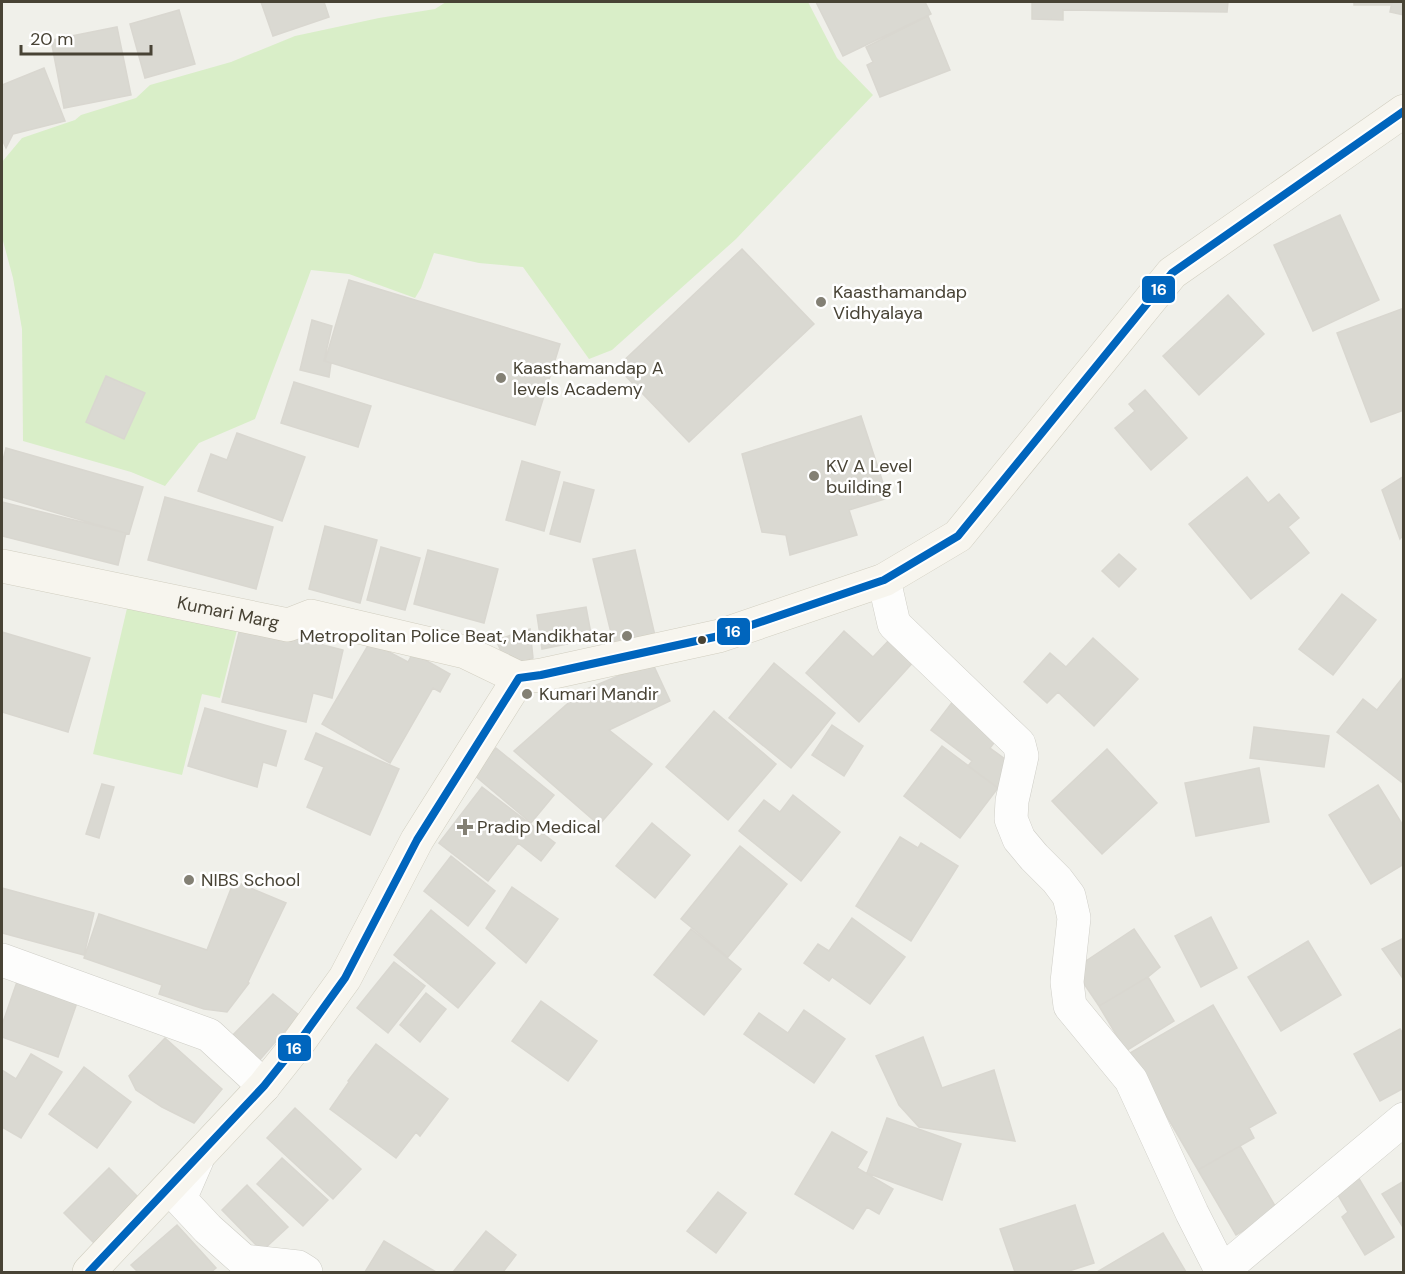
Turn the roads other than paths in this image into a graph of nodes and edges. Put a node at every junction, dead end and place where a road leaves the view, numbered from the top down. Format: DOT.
graph roads {
  1 [pos="1404,111"];
  2 [pos="2,566"];
  3 [pos="884,580"];
  4 [pos="519,678"];
  5 [pos="2,960"];
  6 [pos="264,1086"];
  7 [pos="1404,1119"];
  8 [pos="198,1158"];
  9 [pos="88,1272"];
  10 [pos="306,1272"];
  11 [pos="1222,1272"];
  1 -- 3 [label="main road"];
  2 -- 4 [label="main road, Kumari Marg"];
  3 -- 4 [label="main road"];
  3 -- 11 [label="street"];
  4 -- 6 [label="main road"];
  5 -- 6 [label="street"];
  6 -- 8 [label="main road"];
  7 -- 11 [label="street"];
  8 -- 9 [label="main road"];
  8 -- 10 [label="street"];
}
